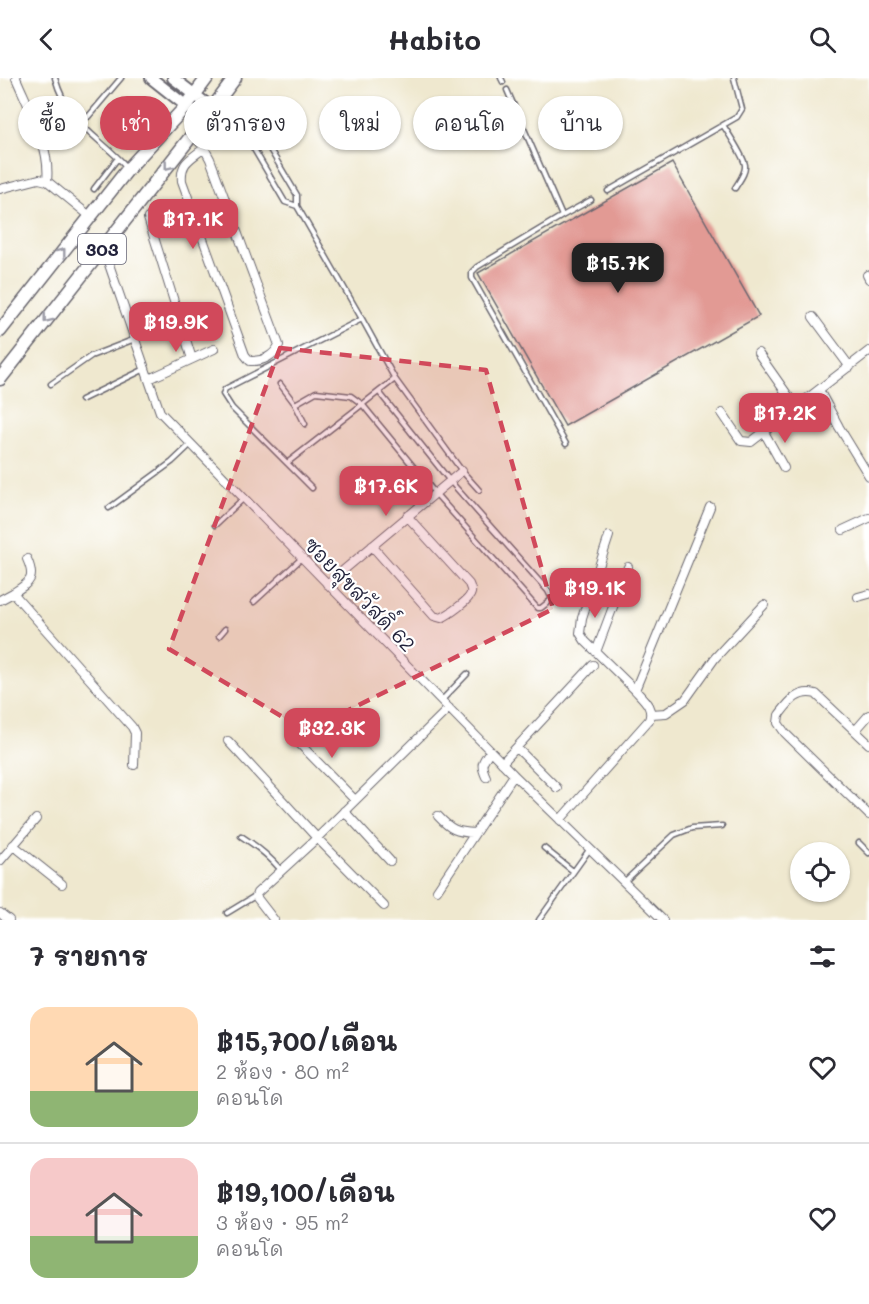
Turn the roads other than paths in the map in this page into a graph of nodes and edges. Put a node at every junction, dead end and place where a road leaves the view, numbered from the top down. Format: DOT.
graph roads {
  1 [pos="16,78"];
  2 [pos="55,78"];
  3 [pos="121,78"];
  4 [pos="151,78"];
  5 [pos="173,78"];
  6 [pos="207,78"];
  7 [pos="236,78"];
  8 [pos="734,78"];
  9 [pos="507,90"];
  10 [pos="222,95"];
  11 [pos="184,96"];
  12 [pos="188,96"];
  13 [pos="194,96"];
  14 [pos="184,108"];
  15 [pos="88,117"];
  16 [pos="722,125"];
  17 [pos="184,147"];
  18 [pos="204,148"];
  19 [pos="254,150"];
  20 [pos="270,150"];
  21 [pos="118,158"];
  22 [pos="128,169"];
  23 [pos="47,181"];
  24 [pos="735,188"];
  25 [pos="0,189"];
  26 [pos="94,189"];
  27 [pos="608,191"];
  28 [pos="591,200"];
  29 [pos="297,206"];
  30 [pos="562,216"];
  31 [pos="91,217"];
  32 [pos="148,218"];
  33 [pos="103,248"];
  34 [pos="813,317"];
  35 [pos="362,319"];
  36 [pos="0,331"];
  37 [pos="135,339"];
  38 [pos="214,349"];
  39 [pos="869,351"];
  40 [pos="758,352"];
  41 [pos="192,359"];
  42 [pos="850,367"];
  43 [pos="146,369"];
  44 [pos="0,379"];
  45 [pos="395,379"];
  46 [pos="149,380"];
  47 [pos="51,384"];
  48 [pos="280,384"];
  49 [pos="819,390"];
  50 [pos="379,392"];
  51 [pos="81,400"];
  52 [pos="295,404"];
  53 [pos="362,404"];
  54 [pos="796,408"];
  55 [pos="722,413"];
  56 [pos="305,424"];
  57 [pos="764,432"];
  58 [pos="191,444"];
  59 [pos="566,444"];
  60 [pos="287,463"];
  61 [pos="784,468"];
  62 [pos="462,471"];
  63 [pos="869,476"];
  64 [pos="450,481"];
  65 [pos="312,488"];
  66 [pos="479,490"];
  67 [pos="435,494"];
  68 [pos="244,498"];
  69 [pos="710,507"];
  70 [pos="109,508"];
  71 [pos="407,516"];
  72 [pos="869,519"];
  73 [pos="215,525"];
  74 [pos="843,530"];
  75 [pos="609,536"];
  76 [pos="372,546"];
  77 [pos="302,558"];
  78 [pos="27,559"];
  79 [pos="628,567"];
  80 [pos="327,584"];
  81 [pos="13,593"];
  82 [pos="869,594"];
  83 [pos="858,597"];
  84 [pos="0,600"];
  85 [pos="254,602"];
  86 [pos="764,605"];
  87 [pos="225,629"];
  88 [pos="219,636"];
  89 [pos="596,652"];
  90 [pos="593,665"];
  91 [pos="467,674"];
  92 [pos="635,690"];
  93 [pos="441,701"];
  94 [pos="449,708"];
  95 [pos="651,714"];
  96 [pos="869,716"];
  97 [pos="855,731"];
  98 [pos="292,736"];
  99 [pos="228,741"];
  100 [pos="869,744"];
  101 [pos="517,748"];
  102 [pos="490,751"];
  103 [pos="502,763"];
  104 [pos="134,765"];
  105 [pos="514,775"];
  106 [pos="486,777"];
  107 [pos="557,788"];
  108 [pos="355,800"];
  109 [pos="344,812"];
  110 [pos="869,815"];
  111 [pos="438,816"];
  112 [pos="36,819"];
  113 [pos="560,820"];
  114 [pos="722,826"];
  115 [pos="475,833"];
  116 [pos="241,836"];
  117 [pos="317,838"];
  118 [pos="859,843"];
  119 [pos="14,845"];
  120 [pos="544,848"];
  121 [pos="590,849"];
  122 [pos="869,853"];
  123 [pos="0,861"];
  124 [pos="390,861"];
  125 [pos="282,871"];
  126 [pos="573,871"];
  127 [pos="624,882"];
  128 [pos="62,884"];
  129 [pos="437,890"];
  130 [pos="256,896"];
  131 [pos="384,906"];
  132 [pos="0,913"];
  133 [pos="227,913"];
  134 [pos="9,920"];
  135 [pos="274,920"];
  136 [pos="539,920"];
  137 [pos="663,920"];
  1 -- 23 [label="street"];
  2 -- 21 [label="lane"];
  3 -- 15 [label="lane"];
  4 -- 11 [label="main road"];
  5 -- 12 [label="main road"];
  6 -- 13 [label="main road, 303"];
  7 -- 10 [label="main road, 303"];
  8 -- 16 [label="lane"];
  9 -- 30 [label="lane"];
  14 -- 22 [label="main road, 303"];
  16 -- 24 [label="lane"];
  16 -- 27 [label="lane"];
  17 -- 33 [label="main road, 303, one-way"];
  18 -- 18 [label="street"];
  19 -- 29 [label="lane"];
  20 -- 29 [label="lane"];
  21 -- 22 [label="lane"];
  21 -- 26 [label="lane"];
  22 -- 31 [label="main road, 303"];
  23 -- 25 [label="street"];
  23 -- 31 [label="street"];
  28 -- 30 [label="lane"];
  29 -- 35 [label="lane"];
  30 -- 59 [label="lane"];
  36 -- 31 [label="main road, 303, one-way"];
  32 -- 41 [label="street"];
  33 -- 37 [label="street, ซอยสุขสวัสดิ์ 62"];
  33 -- 44 [label="main road, 303, one-way"];
  34 -- 42 [label="street"];
  35 -- 45 [label="lane"];
  35 -- 60 [label="lane"];
  37 -- 43 [label="street, ซอยสุขสวัสดิ์ 62"];
  37 -- 47 [label="lane"];
  38 -- 41 [label="street"];
  39 -- 42 [label="street"];
  40 -- 54 [label="street"];
  41 -- 46 [label="street"];
  42 -- 49 [label="street"];
  43 -- 46 [label="street, ซอยสุขสวัสดิ์ 62"];
  43 -- 51 [label="lane"];
  45 -- 50 [label="lane"];
  45 -- 62 [label="lane"];
  46 -- 58 [label="street, ซอยสุขสวัสดิ์ 62"];
  48 -- 52 [label="lane"];
  49 -- 54 [label="street"];
  49 -- 63 [label="street"];
  50 -- 53 [label="lane"];
  50 -- 64 [label="lane"];
  52 -- 53 [label="lane"];
  52 -- 56 [label="lane"];
  53 -- 60 [label="lane"];
  53 -- 67 [label="lane"];
  54 -- 57 [label="street"];
  55 -- 57 [label="street"];
  57 -- 61 [label="street"];
  58 -- 68 [label="street, ซอยสุขสวัสดิ์ 62"];
  58 -- 70 [label="lane"];
  60 -- 65 [label="lane"];
  62 -- 64 [label="street"];
  62 -- 66 [label="lane"];
  64 -- 67 [label="street"];
  64 -- 67 [label="lane"];
  67 -- 71 [label="street"];
  68 -- 73 [label="lane"];
  68 -- 77 [label="street, ซอยสุขสวัสดิ์ 62"];
  69 -- 92 [label="street"];
  71 -- 76 [label="street"];
  71 -- 76 [label="street"];
  72 -- 74 [label="street"];
  75 -- 89 [label="street"];
  76 -- 80 [label="street"];
  77 -- 80 [label="street, ซอยสุขสวัสดิ์ 62"];
  77 -- 85 [label="lane"];
  78 -- 81 [label="street"];
  79 -- 89 [label="street"];
  80 -- 93 [label="street, ซอยสุขสวัสดิ์ 62"];
  81 -- 84 [label="street"];
  81 -- 104 [label="street"];
  82 -- 83 [label="street"];
  86 -- 95 [label="street"];
  87 -- 88 [label="lane"];
  89 -- 92 [label="street"];
  90 -- 101 [label="street"];
  91 -- 93 [label="lane"];
  92 -- 95 [label="street"];
  93 -- 94 [label="street, ซอยสุขสวัสดิ์ 62"];
  94 -- 102 [label="street, ซอยสุขสวัสดิ์ 62"];
  94 -- 108 [label="street"];
  95 -- 113 [label="street"];
  96 -- 97 [label="street"];
  97 -- 100 [label="street"];
  97 -- 110 [label="street"];
  98 -- 108 [label="street"];
  99 -- 117 [label="street"];
  101 -- 103 [label="street"];
  101 -- 107 [label="street"];
  102 -- 103 [label="street, ซอยสุขสวัสดิ์ 62"];
  102 -- 106 [label="street"];
  103 -- 105 [label="street, ซอยสุขสวัสดิ์ 62"];
  105 -- 113 [label="street, ซอยสุขสวัสดิ์ 62"];
  105 -- 115 [label="street"];
  108 -- 109 [label="street"];
  109 -- 117 [label="street"];
  109 -- 124 [label="street"];
  111 -- 115 [label="street"];
  112 -- 119 [label="street"];
  113 -- 121 [label="street, ซอยสุขสวัสดิ์ 62"];
  114 -- 127 [label="lane"];
  115 -- 129 [label="street"];
  116 -- 125 [label="lane"];
  117 -- 125 [label="street"];
  117 -- 131 [label="street"];
  118 -- 122 [label="lane"];
  119 -- 123 [label="street"];
  119 -- 128 [label="street"];
  120 -- 126 [label="lane"];
  121 -- 126 [label="lane"];
  121 -- 127 [label="street, ซอยสุขสวัสดิ์ 62"];
  125 -- 130 [label="street"];
  126 -- 136 [label="lane"];
  127 -- 137 [label="street, ซอยสุขสวัสดิ์ 62"];
  130 -- 133 [label="lane"];
  130 -- 135 [label="street"];
  132 -- 134 [label="street"];
}
